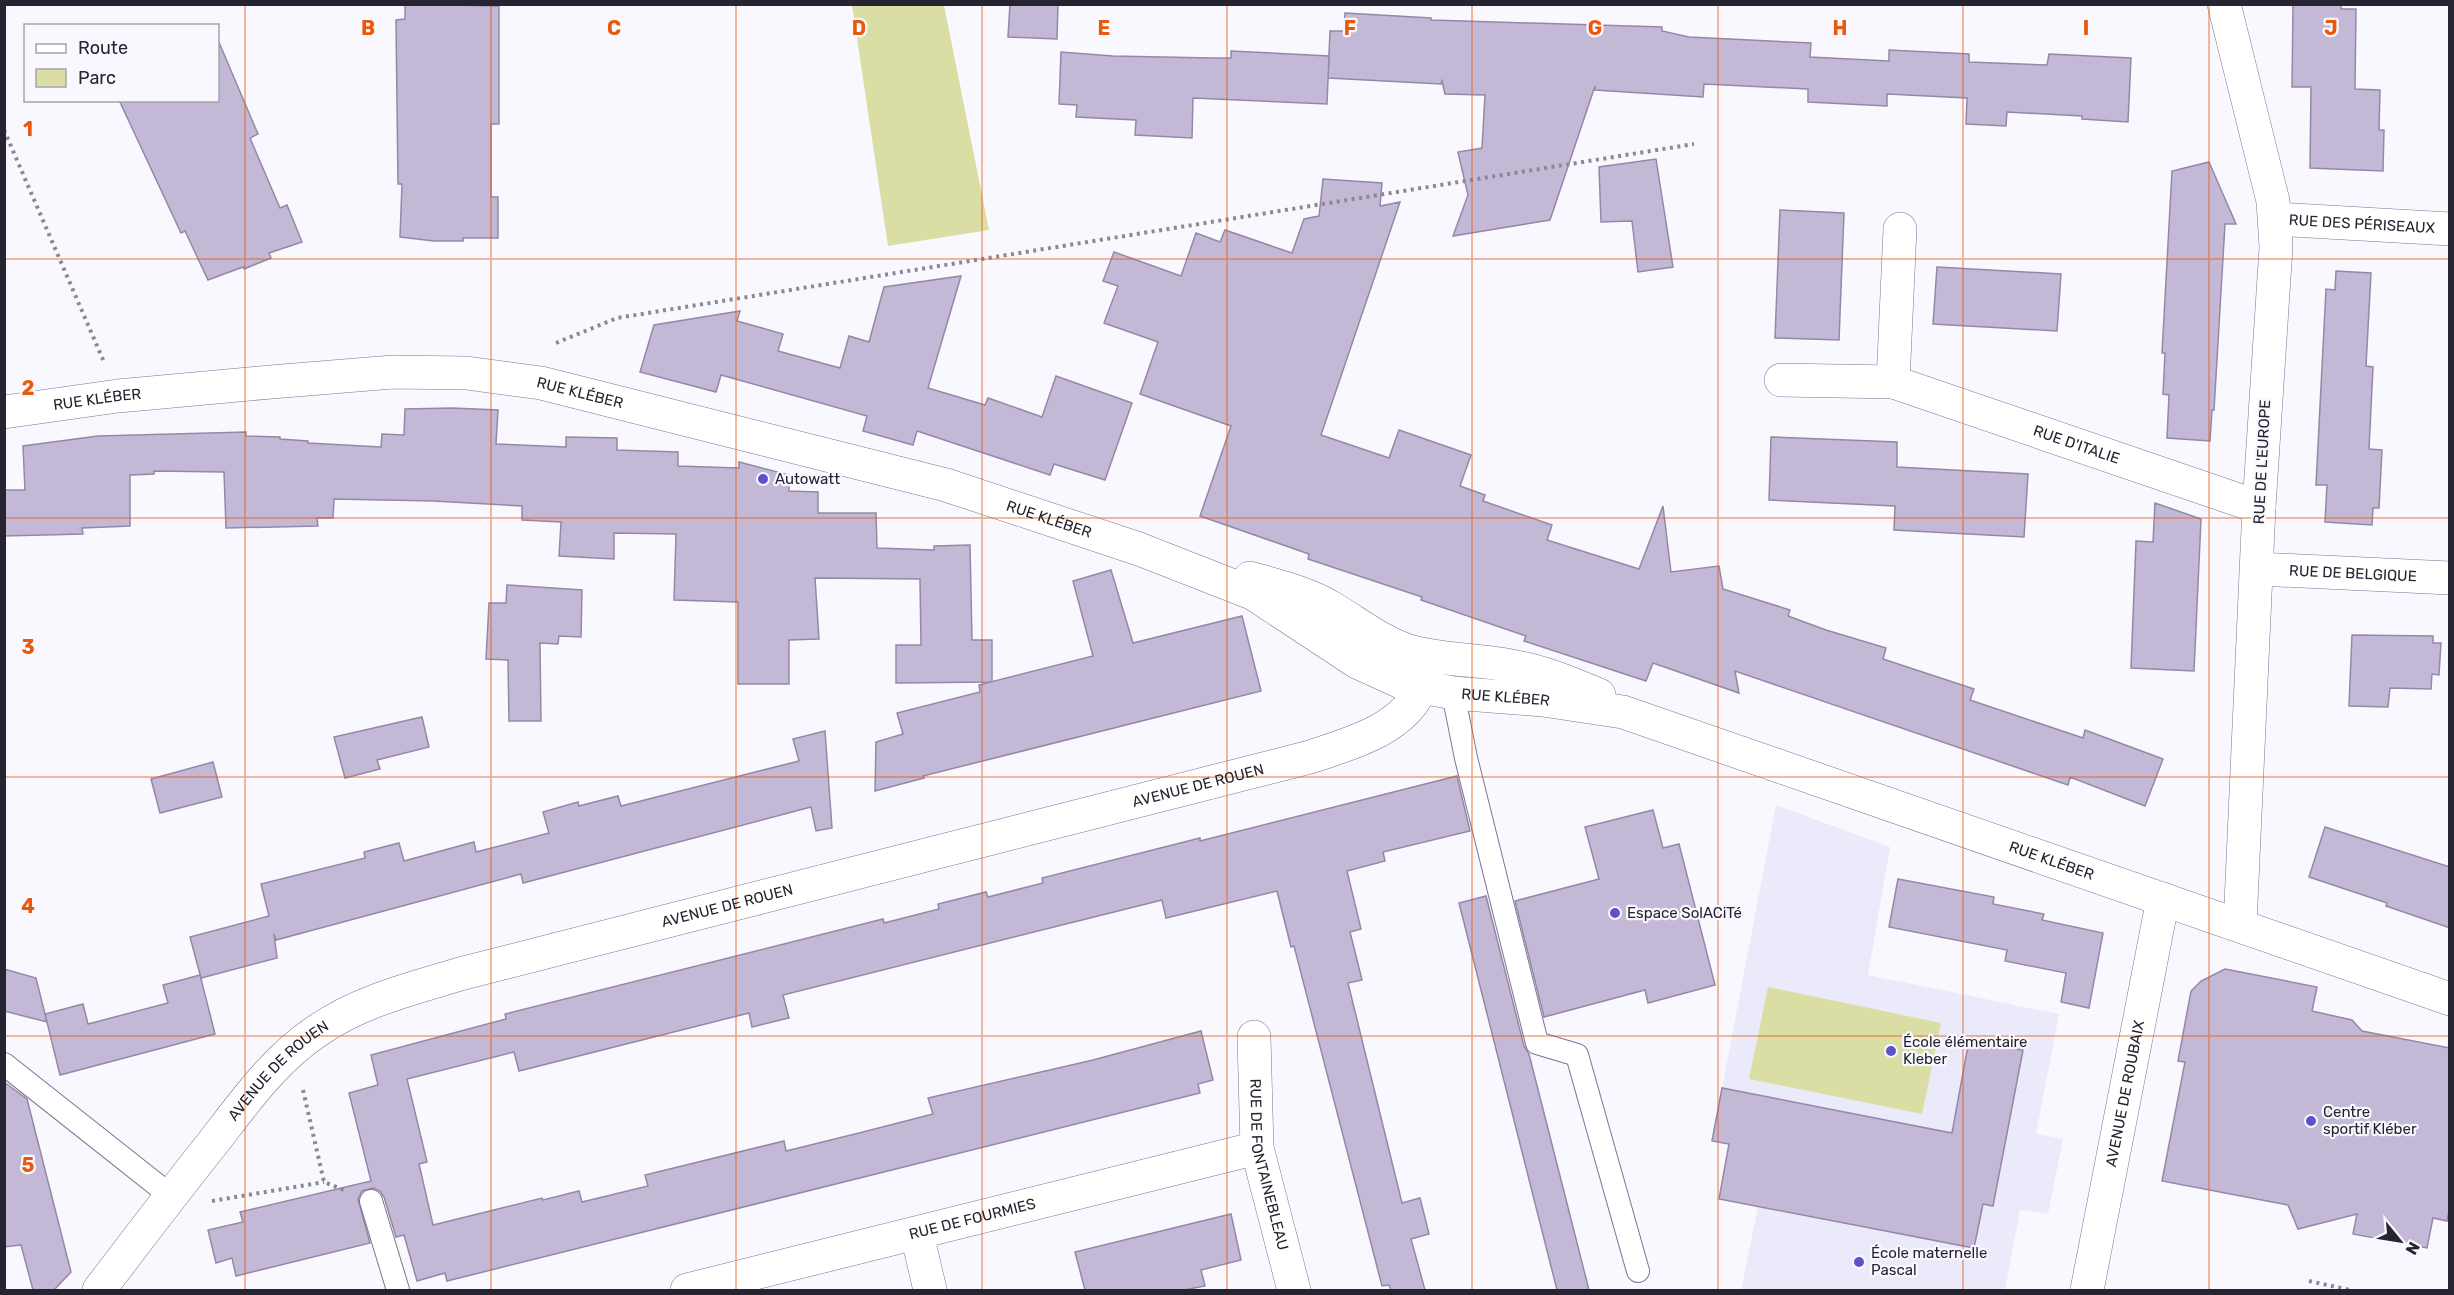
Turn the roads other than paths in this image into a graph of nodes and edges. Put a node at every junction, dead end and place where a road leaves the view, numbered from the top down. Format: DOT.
graph roads {
  1 [pos="2224,4"];
  2 [pos="2275,219"];
  3 [pos="1900,229"];
  4 [pos="2450,229"];
  5 [pos="1781,380"];
  6 [pos="1893,382"];
  7 [pos="4,412"];
  8 [pos="2259,507"];
  9 [pos="1138,549"];
  10 [pos="2257,569"];
  11 [pos="2450,578"];
  12 [pos="1429,656"];
  13 [pos="1421,687"];
  14 [pos="1453,693"];
  15 [pos="1653,722"];
  16 [pos="2163,899"];
  17 [pos="2240,925"];
  18 [pos="2450,999"];
  19 [pos="1254,1037"];
  20 [pos="4,1064"];
  21 [pos="1257,1148"];
  22 [pos="371,1201"];
  23 [pos="164,1203"];
  24 [pos="917,1234"];
  25 [pos="1638,1271"];
  26 [pos="99,1290"];
  27 [pos="398,1290"];
  28 [pos="687,1290"];
  29 [pos="930,1290"];
  30 [pos="1294,1290"];
  31 [pos="2087,1290"];
  1 -- 2 [label="street, RUE DE L'EUROPE"];
  2 -- 4 [label="street, RUE DES PÉRISEAUX"];
  2 -- 8 [label="street, RUE DE L'EUROPE"];
  3 -- 6 [label="street"];
  5 -- 6 [label="street, RUE D'ITALIE"];
  6 -- 8 [label="street, RUE D'ITALIE"];
  7 -- 9 [label="street, RUE KLÉBER"];
  8 -- 10 [label="street, RUE DE L'EUROPE"];
  9 -- 12 [label="street, RUE KLÉBER"];
  9 -- 13 [label="street, RUE KLÉBER"];
  10 -- 11 [label="street, RUE DE BELGIQUE"];
  10 -- 17 [label="street, RUE DE L'EUROPE"];
  12 -- 13 [label="street, AVENUE DE ROUEN"];
  12 -- 15 [label="street, RUE KLÉBER"];
  13 -- 14 [label="street, RUE KLÉBER"];
  13 -- 23 [label="street, AVENUE DE ROUEN"];
  14 -- 15 [label="street, RUE KLÉBER"];
  14 -- 25 [label="lane"];
  15 -- 16 [label="street, RUE KLÉBER"];
  16 -- 17 [label="street, RUE KLÉBER"];
  16 -- 31 [label="street, AVENUE DE ROUBAIX"];
  17 -- 18 [label="street, RUE KLÉBER"];
  19 -- 21 [label="street, RUE DE FONTAINEBLEAU"];
  20 -- 23 [label="lane"];
  21 -- 24 [label="street, RUE DE FOURMIES"];
  21 -- 30 [label="street, RUE DE FONTAINEBLEAU"];
  22 -- 27 [label="lane"];
  23 -- 26 [label="street, AVENUE DE ROUEN"];
  24 -- 28 [label="street, RUE DE FOURMIES"];
  24 -- 29 [label="street"];
}
